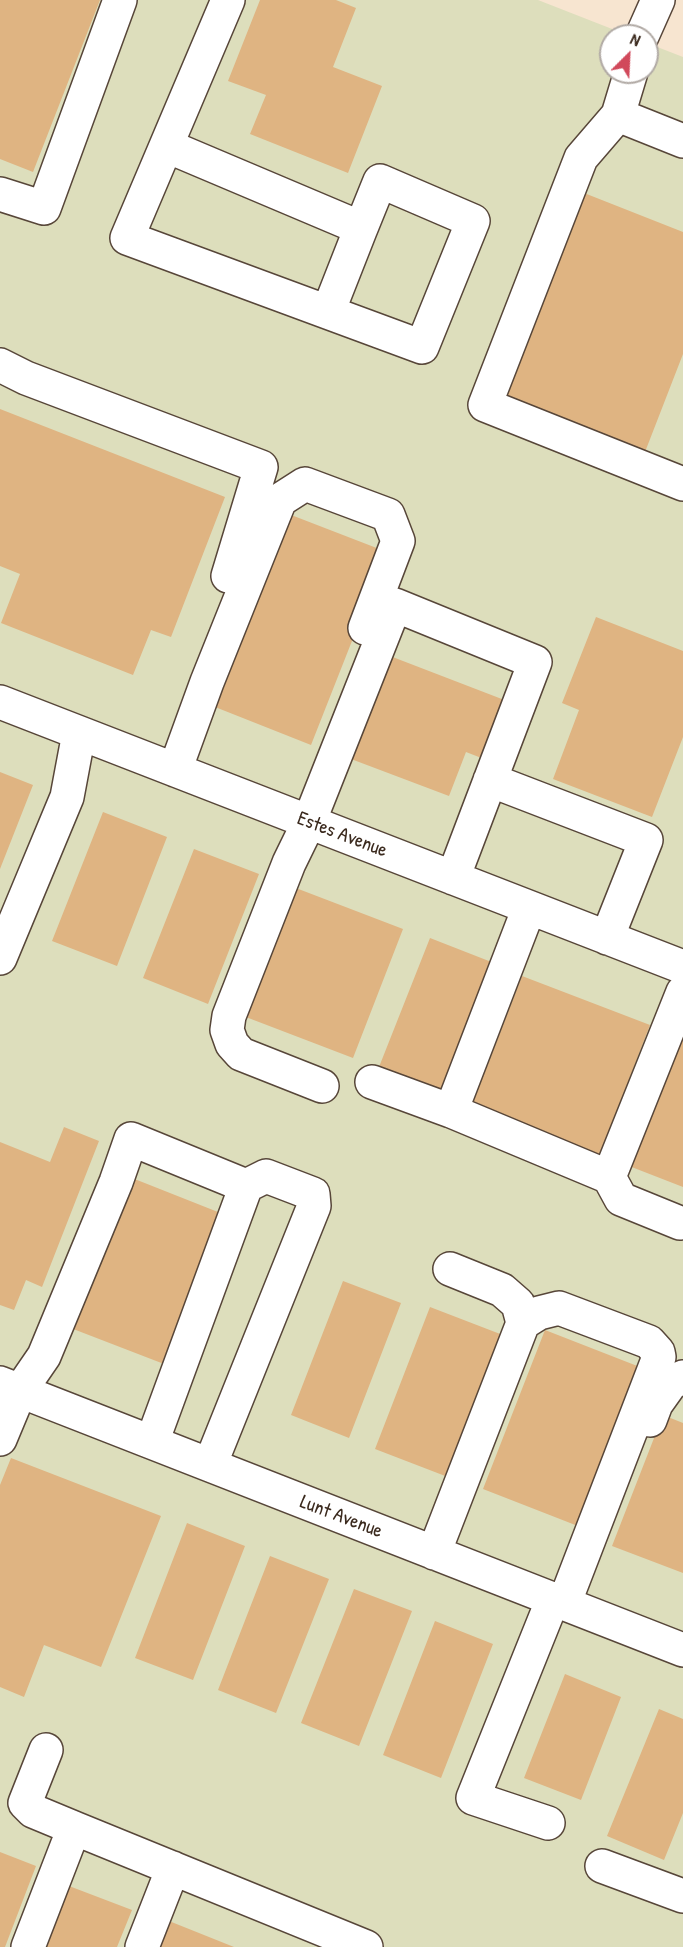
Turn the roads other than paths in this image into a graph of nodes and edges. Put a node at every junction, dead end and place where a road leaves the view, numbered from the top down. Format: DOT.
graph roads {
  1 [pos="120,0"];
  2 [pos="228,0"];
  3 [pos="658,0"];
  4 [pos="683,9"];
  5 [pos="647,24"];
  6 [pos="627,84"];
  7 [pos="618,115"];
  8 [pos="683,141"];
  9 [pos="167,146"];
  10 [pos="0,195"];
  11 [pos="361,228"];
  12 [pos="328,312"];
  13 [pos="0,365"];
  14 [pos="683,484"];
  15 [pos="0,702"];
  16 [pos="79,733"];
  17 [pos="169,767"];
  18 [pos="490,780"];
  19 [pos="301,819"];
  20 [pos="453,878"];
  21 [pos="530,908"];
  22 [pos="607,938"];
  23 [pos="0,958"];
  24 [pos="683,967"];
  25 [pos="683,992"];
  26 [pos="372,1082"];
  27 [pos="322,1086"];
  28 [pos="451,1111"];
  29 [pos="609,1177"];
  30 [pos="246,1186"];
  31 [pos="680,1223"];
  32 [pos="450,1269"];
  33 [pos="523,1323"];
  34 [pos="683,1377"];
  35 [pos="10,1387"];
  36 [pos="0,1439"];
  37 [pos="152,1442"];
  38 [pos="210,1465"];
  39 [pos="434,1553"];
  40 [pos="566,1604"];
  41 [pos="683,1650"];
  42 [pos="46,1750"];
  43 [pos="548,1823"];
  44 [pos="74,1828"];
  45 [pos="602,1866"];
  46 [pos="172,1868"];
  47 [pos="683,1896"];
  48 [pos="312,1937"];
  49 [pos="28,1947"];
  50 [pos="142,1947"];
  51 [pos="366,1947"];
  1 -- 10 [label="street"];
  2 -- 9 [label="street"];
  3 -- 4 [label="street"];
  3 -- 5 [label="street"];
  6 -- 7 [label="street"];
  7 -- 8 [label="street"];
  7 -- 14 [label="street"];
  9 -- 11 [label="street"];
  9 -- 12 [label="street"];
  11 -- 12 [label="street"];
  11 -- 12 [label="street"];
  13 -- 17 [label="street"];
  15 -- 16 [label="street, Estes Avenue"];
  16 -- 17 [label="street, Estes Avenue"];
  16 -- 23 [label="street"];
  17 -- 19 [label="street, Estes Avenue"];
  17 -- 19 [label="street"];
  18 -- 19 [label="street"];
  18 -- 20 [label="street"];
  18 -- 22 [label="street"];
  19 -- 20 [label="street, Estes Avenue"];
  19 -- 27 [label="street"];
  20 -- 21 [label="street, Estes Avenue"];
  21 -- 22 [label="street, Estes Avenue"];
  21 -- 28 [label="street"];
  22 -- 24 [label="street, Estes Avenue"];
  25 -- 29 [label="street"];
  26 -- 28 [label="street"];
  28 -- 29 [label="street"];
  29 -- 31 [label="street"];
  30 -- 35 [label="street"];
  30 -- 37 [label="street"];
  30 -- 38 [label="street"];
  32 -- 33 [label="street"];
  33 -- 39 [label="street"];
  33 -- 40 [label="street"];
  34 -- 40 [label="street"];
  35 -- 36 [label="street"];
  35 -- 37 [label="street, Lunt Avenue"];
  37 -- 38 [label="street, Lunt Avenue"];
  38 -- 39 [label="street, Lunt Avenue"];
  39 -- 40 [label="street, Lunt Avenue"];
  40 -- 41 [label="street, Lunt Avenue"];
  40 -- 43 [label="street"];
  42 -- 44 [label="street"];
  44 -- 46 [label="street"];
  44 -- 49 [label="street"];
  45 -- 47 [label="street"];
  46 -- 48 [label="street"];
  46 -- 50 [label="street"];
  48 -- 51 [label="street"];
}
